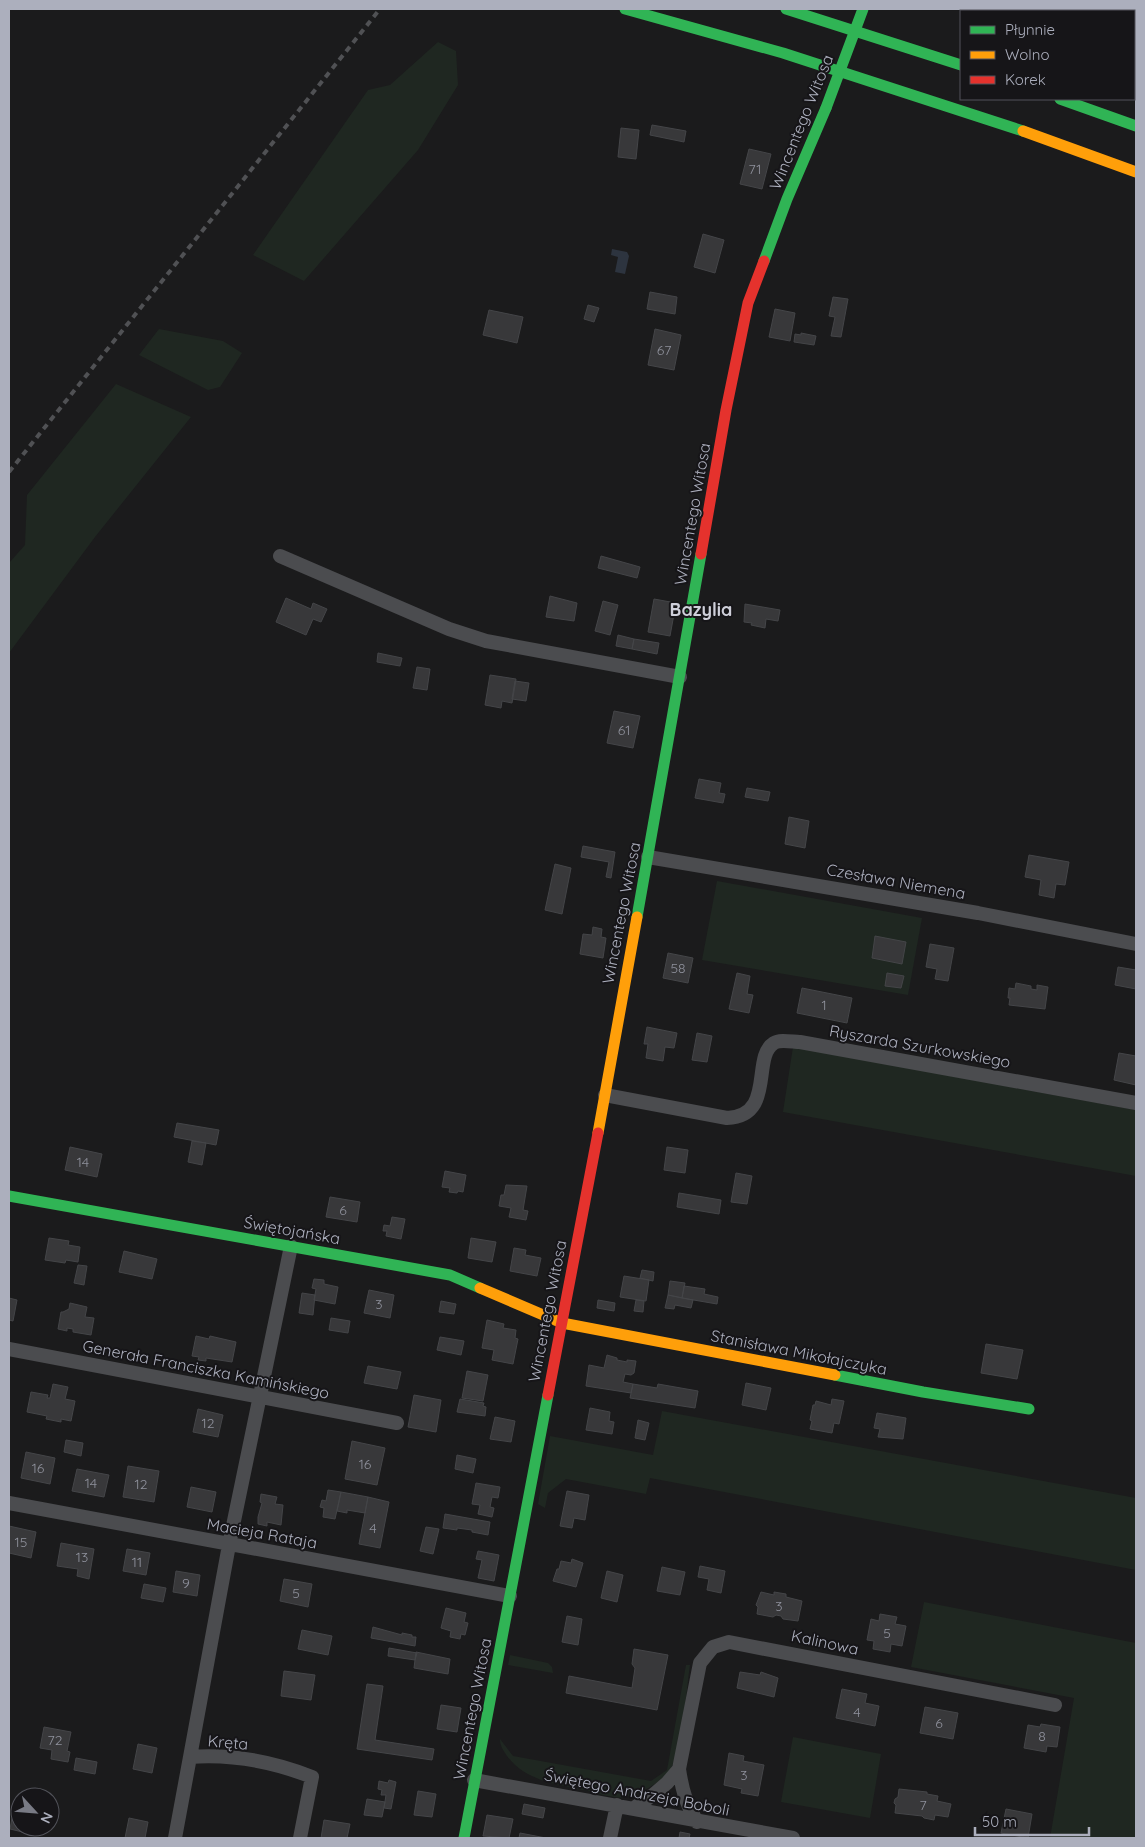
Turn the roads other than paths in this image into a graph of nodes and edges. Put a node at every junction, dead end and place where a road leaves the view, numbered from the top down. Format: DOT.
graph roads {
  1 [pos="625,9"];
  2 [pos="786,9"];
  3 [pos="863,9"];
  4 [pos="960,65"];
  5 [pos="1063,100"];
  6 [pos="1136,126"];
  7 [pos="1136,172"];
  8 [pos="280,556"];
  9 [pos="680,677"];
  10 [pos="648,857"];
  11 [pos="1136,944"];
  12 [pos="605,1095"];
  13 [pos="1136,1103"];
  14 [pos="9,1196"];
  15 [pos="291,1246"];
  16 [pos="562,1322"];
  17 [pos="9,1349"];
  18 [pos="260,1397"];
  19 [pos="1029,1409"];
  20 [pos="397,1423"];
  21 [pos="9,1503"];
  22 [pos="230,1545"];
  23 [pos="510,1596"];
  24 [pos="1055,1705"];
  25 [pos="190,1758"];
  26 [pos="679,1769"];
  27 [pos="474,1780"];
  28 [pos="617,1805"];
  29 [pos="634,1808"];
  30 [pos="698,1822"];
  31 [pos="775,1837"];
  32 [pos="176,1838"];
  33 [pos="300,1838"];
  34 [pos="464,1838"];
  35 [pos="610,1838"];
  36 [pos="793,1838"];
  1 -- 7 [label="main road"];
  2 -- 4 [label="main road"];
  3 -- 9 [label="main road, Wincentego Witosa, bridge"];
  5 -- 6 [label="main road"];
  8 -- 9 [label="street"];
  9 -- 10 [label="main road, Wincentego Witosa"];
  10 -- 11 [label="street, Czesława Niemena"];
  10 -- 12 [label="main road, Wincentego Witosa"];
  12 -- 13 [label="street, Ryszarda Szurkowskiego"];
  12 -- 16 [label="main road, Wincentego Witosa"];
  14 -- 15 [label="main road, Świętojańska"];
  15 -- 16 [label="main road, Świętojańska"];
  15 -- 18 [label="street"];
  16 -- 19 [label="main road, Stanisława Mikołajczyka"];
  16 -- 23 [label="main road, Wincentego Witosa"];
  17 -- 18 [label="street, Generała Franciszka Kamińskiego"];
  18 -- 20 [label="street, Generała Franciszka Kamińskiego"];
  18 -- 22 [label="street"];
  21 -- 22 [label="street, Macieja Rataja"];
  22 -- 23 [label="street, Macieja Rataja"];
  22 -- 25 [label="street"];
  23 -- 27 [label="main road, Wincentego Witosa"];
  24 -- 26 [label="street, Kalinowa"];
  25 -- 32 [label="street, Kręta"];
  25 -- 33 [label="street, Kręta"];
  26 -- 29 [label="street"];
  26 -- 30 [label="street, Kalinowa"];
  27 -- 28 [label="street, Świętego Andrzeja Boboli"];
  27 -- 34 [label="main road, Wincentego Witosa"];
  28 -- 29 [label="street, Świętego Andrzeja Boboli"];
  28 -- 35 [label="street"];
  29 -- 30 [label="street, Świętego Andrzeja Boboli"];
  30 -- 31 [label="street, Świętego Andrzeja Boboli"];
  31 -- 36 [label="street, Świętego Andrzeja Boboli"];
}
